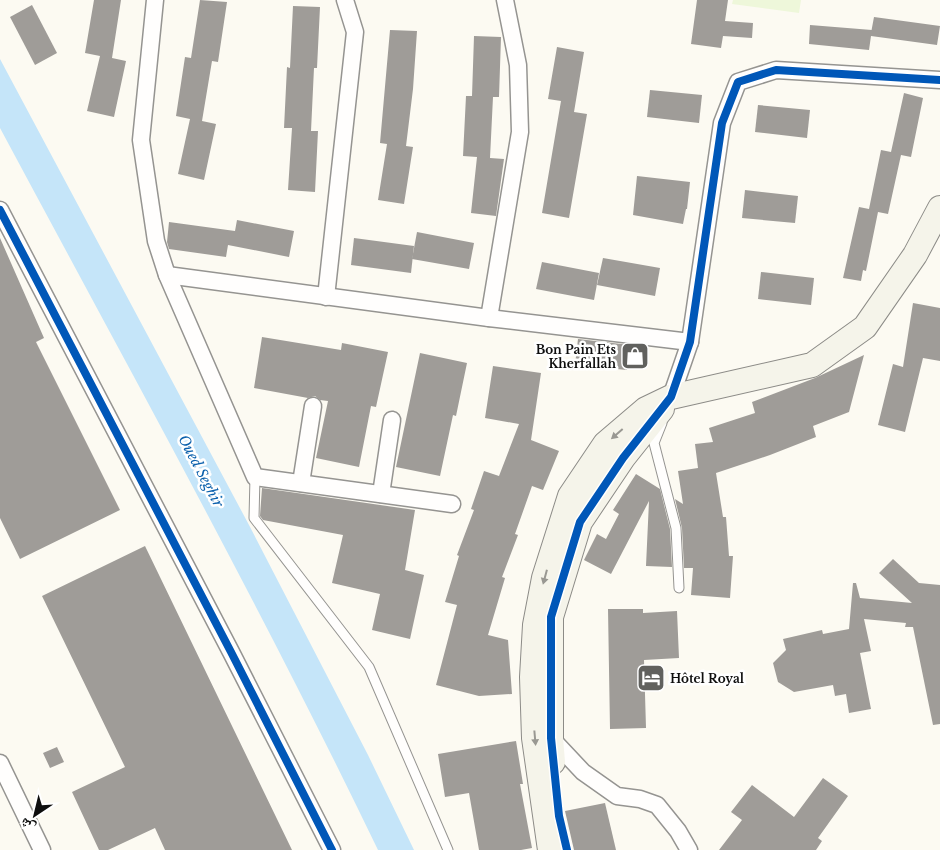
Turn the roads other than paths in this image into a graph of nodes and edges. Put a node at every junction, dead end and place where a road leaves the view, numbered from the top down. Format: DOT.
graph roads {
  1 [pos="154,0"];
  2 [pos="345,0"];
  3 [pos="505,0"];
  4 [pos="940,80"];
  5 [pos="940,208"];
  6 [pos="0,210"];
  7 [pos="168,276"];
  8 [pos="326,297"];
  9 [pos="489,318"];
  10 [pos="690,342"];
  11 [pos="671,397"];
  12 [pos="313,406"];
  13 [pos="392,420"];
  14 [pos="256,477"];
  15 [pos="301,483"];
  16 [pos="381,494"];
  17 [pos="452,504"];
  18 [pos="679,588"];
  19 [pos="551,738"];
  20 [pos="0,763"];
  21 [pos="42,850"];
  22 [pos="332,850"];
  23 [pos="448,850"];
  24 [pos="550,850"];
  25 [pos="567,850"];
  26 [pos="689,850"];
  1 -- 7 [label="street"];
  2 -- 8 [label="street"];
  3 -- 9 [label="street"];
  4 -- 10 [label="street"];
  5 -- 11 [label="street"];
  6 -- 22 [label="street"];
  7 -- 8 [label="street"];
  7 -- 14 [label="street"];
  8 -- 9 [label="street"];
  9 -- 10 [label="street"];
  10 -- 11 [label="street"];
  11 -- 18 [label="lane"];
  11 -- 19 [label="street"];
  11 -- 24 [label="street, one-way"];
  12 -- 15 [label="street"];
  13 -- 16 [label="street"];
  14 -- 15 [label="street"];
  14 -- 23 [label="lane"];
  15 -- 16 [label="street"];
  16 -- 17 [label="street"];
  19 -- 25 [label="street"];
  19 -- 26 [label="street"];
  20 -- 21 [label="street"];
}
